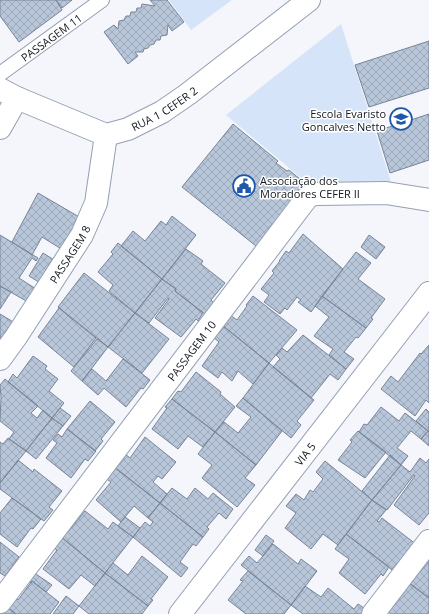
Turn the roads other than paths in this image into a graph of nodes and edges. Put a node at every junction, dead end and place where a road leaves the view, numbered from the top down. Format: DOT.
graph roads {
  1 [pos="102,0"];
  2 [pos="309,0"];
  3 [pos="0,74"];
  4 [pos="9,93"];
  5 [pos="0,128"];
  6 [pos="106,136"];
  7 [pos="429,200"];
  8 [pos="429,293"];
  9 [pos="0,359"];
  10 [pos="429,541"];
  11 [pos="0,602"];
  12 [pos="180,614"];
  13 [pos="373,614"];
  1 -- 3 [label="lane, PASSAGEM 11"];
  2 -- 6 [label="street, RUA 1 CEFER 2"];
  4 -- 5 [label="street"];
  4 -- 6 [label="street"];
  6 -- 9 [label="street, PASSAGEM 8"];
  7 -- 11 [label="street, PASSAGEM 10"];
  8 -- 12 [label="street, VIA 5"];
  10 -- 13 [label="street"];
}
